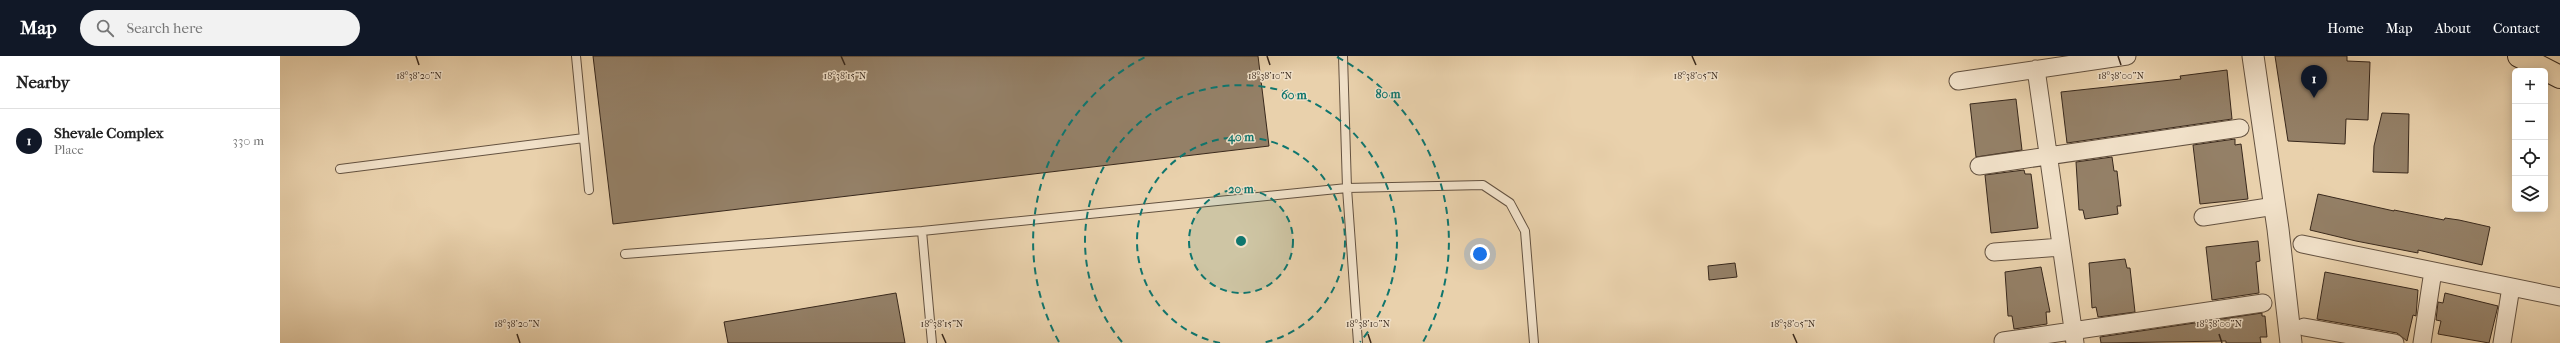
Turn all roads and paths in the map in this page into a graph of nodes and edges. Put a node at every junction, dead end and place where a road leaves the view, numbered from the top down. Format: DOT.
graph roads {
  1 [pos="576,56"];
  2 [pos="1343,56"];
  3 [pos="2127,56"];
  4 [pos="2253,56"];
  5 [pos="2519,56"];
  6 [pos="2036,70"];
  7 [pos="2560,77"];
  8 [pos="1958,81"];
  9 [pos="2240,128"];
  10 [pos="584,138"];
  11 [pos="2048,155"];
  12 [pos="1978,166"];
  13 [pos="340,169"];
  14 [pos="1347,188"];
  15 [pos="589,190"];
  16 [pos="2275,206"];
  17 [pos="2203,217"];
  18 [pos="922,230"];
  19 [pos="2302,244"];
  20 [pos="2061,247"];
  21 [pos="1994,252"];
  22 [pos="625,254"];
  23 [pos="2433,271"];
  24 [pos="2511,287"];
  25 [pos="2560,297"];
  26 [pos="2263,303"];
  27 [pos="2304,327"];
  28 [pos="2074,336"];
  29 [pos="2003,341"];
  30 [pos="932,343"];
  31 [pos="1358,343"];
  32 [pos="1534,343"];
  33 [pos="2291,343"];
  34 [pos="2395,343"];
  35 [pos="2422,343"];
  36 [pos="2502,343"];
  1 -- 10 [label="lane"];
  2 -- 14 [label="lane"];
  3 -- 6 [label="street"];
  4 -- 16 [label="street"];
  5 -- 7 [label="main road"];
  6 -- 8 [label="street"];
  6 -- 11 [label="street"];
  9 -- 11 [label="street"];
  10 -- 13 [label="lane"];
  10 -- 15 [label="lane"];
  11 -- 12 [label="street"];
  11 -- 20 [label="street"];
  14 -- 18 [label="lane"];
  14 -- 31 [label="lane"];
  14 -- 32 [label="lane"];
  16 -- 17 [label="street"];
  16 -- 33 [label="street"];
  18 -- 22 [label="lane"];
  18 -- 30 [label="lane"];
  19 -- 23 [label="street"];
  20 -- 21 [label="street"];
  20 -- 28 [label="street"];
  23 -- 24 [label="street"];
  23 -- 35 [label="street"];
  24 -- 25 [label="street"];
  24 -- 36 [label="street"];
  26 -- 28 [label="street"];
  27 -- 34 [label="street"];
  28 -- 29 [label="street"];
}
